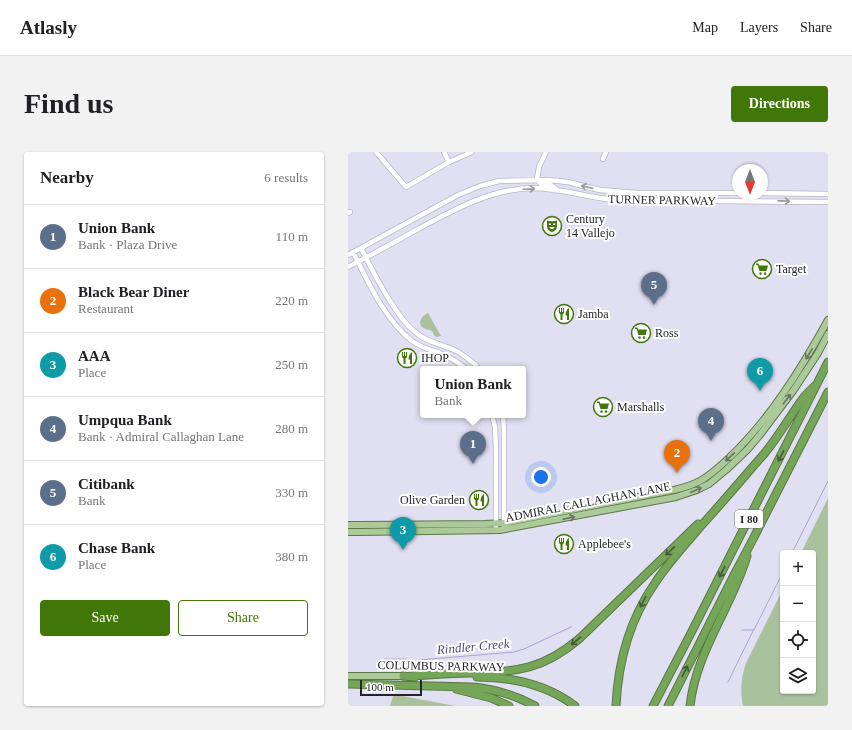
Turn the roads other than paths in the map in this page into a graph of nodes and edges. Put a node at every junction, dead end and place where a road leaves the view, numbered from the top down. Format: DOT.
graph roads {
  1 [pos="376,152"];
  2 [pos="444,152"];
  3 [pos="472,152"];
  4 [pos="546,152"];
  5 [pos="606,152"];
  6 [pos="603,159"];
  7 [pos="449,162"];
  8 [pos="536,179"];
  9 [pos="556,189"];
  10 [pos="732,193"];
  11 [pos="768,193"];
  12 [pos="828,194"];
  13 [pos="828,202"];
  14 [pos="361,248"];
  15 [pos="353,252"];
  16 [pos="348,255"];
  17 [pos="366,258"];
  18 [pos="358,262"];
  19 [pos="348,267"];
  20 [pos="828,320"];
  21 [pos="828,334"];
  22 [pos="828,362"];
  23 [pos="462,366"];
  24 [pos="476,366"];
  25 [pos="817,384"];
  26 [pos="828,392"];
  27 [pos="493,418"];
  28 [pos="502,418"];
  29 [pos="728,495"];
  30 [pos="504,523"];
  31 [pos="348,526"];
  32 [pos="496,527"];
  33 [pos="504,530"];
  34 [pos="348,532"];
  35 [pos="751,543"];
  36 [pos="348,676"];
  37 [pos="403,676"];
  38 [pos="411,676"];
  39 [pos="348,684"];
  40 [pos="440,686"];
  41 [pos="517,697"];
  42 [pos="509,706"];
  43 [pos="530,706"];
  44 [pos="535,706"];
  45 [pos="574,706"];
  46 [pos="616,706"];
  47 [pos="653,706"];
  48 [pos="668,706"];
  49 [pos="690,706"];
  1 -- 7 [label="street"];
  2 -- 7 [label="street"];
  3 -- 7 [label="street"];
  4 -- 8 [label="street"];
  5 -- 6 [label="street"];
  8 -- 9 [label="street"];
  10 -- 8 [label="street, TURNER PARKWAY, one-way"];
  8 -- 14 [label="street, TURNER PARKWAY"];
  9 -- 13 [label="street, TURNER PARKWAY, one-way"];
  17 -- 9 [label="street, TURNER PARKWAY, one-way"];
  11 -- 12 [label="street"];
  14 -- 15 [label="street, TURNER PARKWAY"];
  14 -- 17 [label="street"];
  15 -- 16 [label="street, TURNER PARKWAY"];
  15 -- 18 [label="street"];
  17 -- 18 [label="street, TURNER PARKWAY"];
  17 -- 24 [label="street"];
  18 -- 19 [label="street, TURNER PARKWAY"];
  18 -- 23 [label="street"];
  20 -- 30 [label="main road, ADMIRAL CALLAGHAN LANE, one-way"];
  33 -- 21 [label="main road, ADMIRAL CALLAGHAN LANE, one-way"];
  22 -- 25 [label="highway, I 80"];
  25 -- 29 [label="highway"];
  25 -- 47 [label="highway, I 80, one-way"];
  26 -- 35 [label="highway, I 80"];
  27 -- 32 [label="street"];
  28 -- 30 [label="street"];
  29 -- 38 [label="highway, one-way"];
  29 -- 46 [label="highway, one-way"];
  30 -- 32 [label="main road, ADMIRAL CALLAGHAN LANE"];
  30 -- 33 [label="street"];
  31 -- 32 [label="main road, ADMIRAL CALLAGHAN LANE"];
  32 -- 33 [label="main road, ADMIRAL CALLAGHAN LANE"];
  32 -- 34 [label="main road, ADMIRAL CALLAGHAN LANE"];
  48 -- 35 [label="highway, I 80, one-way"];
  35 -- 49 [label="highway"];
  36 -- 37 [label="main road, COLUMBUS PARKWAY"];
  37 -- 38 [label="highway, COLUMBUS PARKWAY"];
  38 -- 45 [label="highway, COLUMBUS PARKWAY"];
  39 -- 40 [label="highway, COLUMBUS PARKWAY"];
  40 -- 41 [label="highway, COLUMBUS PARKWAY"];
  40 -- 42 [label="highway"];
  41 -- 43 [label="highway"];
  41 -- 44 [label="highway, COLUMBUS PARKWAY"];
}
